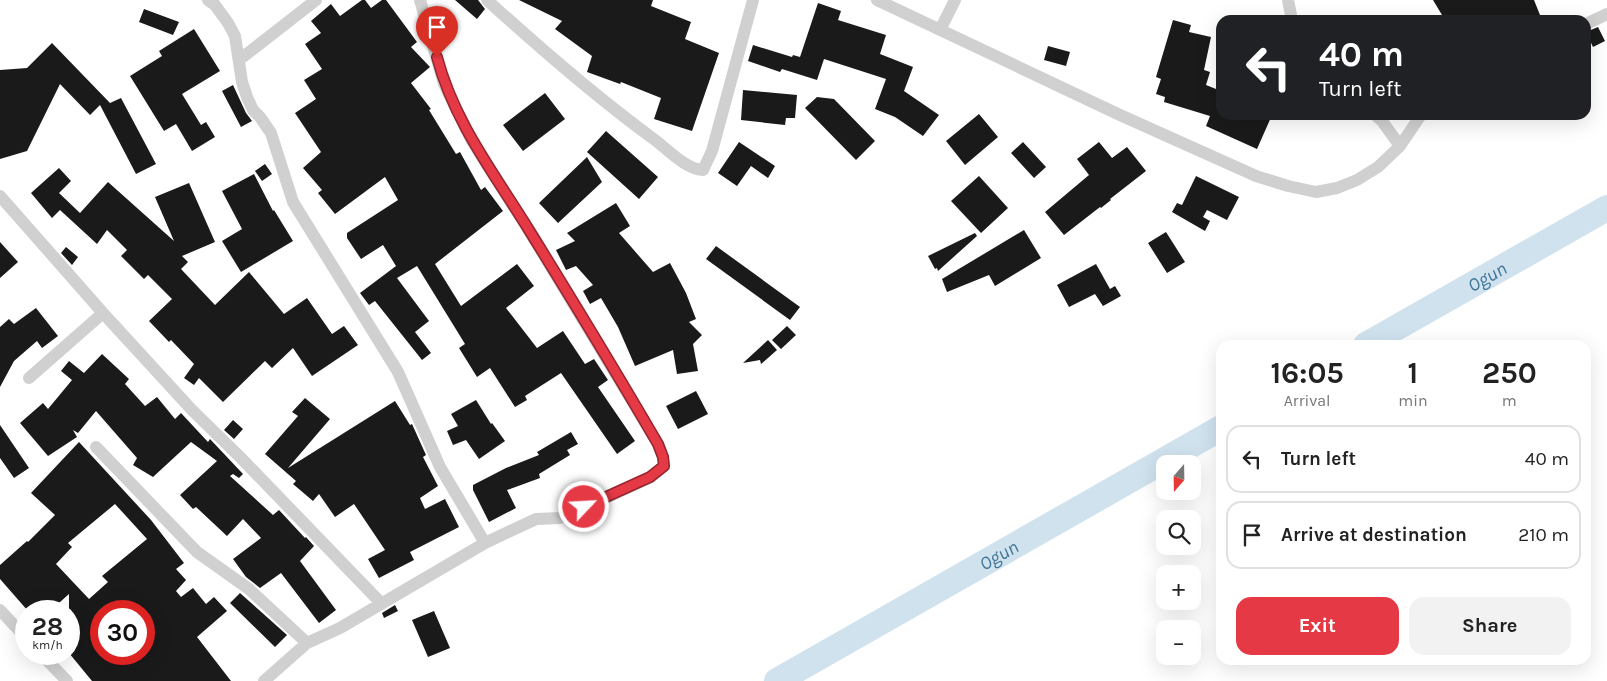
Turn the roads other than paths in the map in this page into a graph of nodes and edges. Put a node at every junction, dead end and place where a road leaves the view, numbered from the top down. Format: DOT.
graph roads {
  1 [pos="208,0"];
  2 [pos="316,0"];
  3 [pos="420,0"];
  4 [pos="487,0"];
  5 [pos="753,0"];
  6 [pos="877,0"];
  7 [pos="955,0"];
  8 [pos="1288,0"];
  9 [pos="1607,14"];
  10 [pos="1291,15"];
  11 [pos="1591,22"];
  12 [pos="940,30"];
  13 [pos="239,60"];
  14 [pos="1381,120"];
  15 [pos="1418,120"];
  16 [pos="1400,146"];
  17 [pos="0,196"];
  18 [pos="103,313"];
  19 [pos="30,378"];
  20 [pos="96,447"];
  21 [pos="485,543"];
  22 [pos="381,603"];
  23 [pos="0,610"];
  24 [pos="15,626"];
  25 [pos="308,643"];
  26 [pos="52,665"];
  27 [pos="67,681"];
  28 [pos="264,681"];
  1 -- 13 [label="street"];
  2 -- 13 [label="street"];
  3 -- 21 [label="street"];
  4 -- 5 [label="street"];
  6 -- 12 [label="street"];
  7 -- 12 [label="street"];
  8 -- 10 [label="street"];
  9 -- 11 [label="street"];
  12 -- 16 [label="street"];
  13 -- 21 [label="street"];
  14 -- 16 [label="street"];
  15 -- 16 [label="street"];
  17 -- 18 [label="street"];
  18 -- 19 [label="street"];
  18 -- 22 [label="street"];
  20 -- 25 [label="street"];
  21 -- 22 [label="street"];
  22 -- 25 [label="street"];
  23 -- 24 [label="street"];
  25 -- 28 [label="street"];
  26 -- 27 [label="street"];
}
